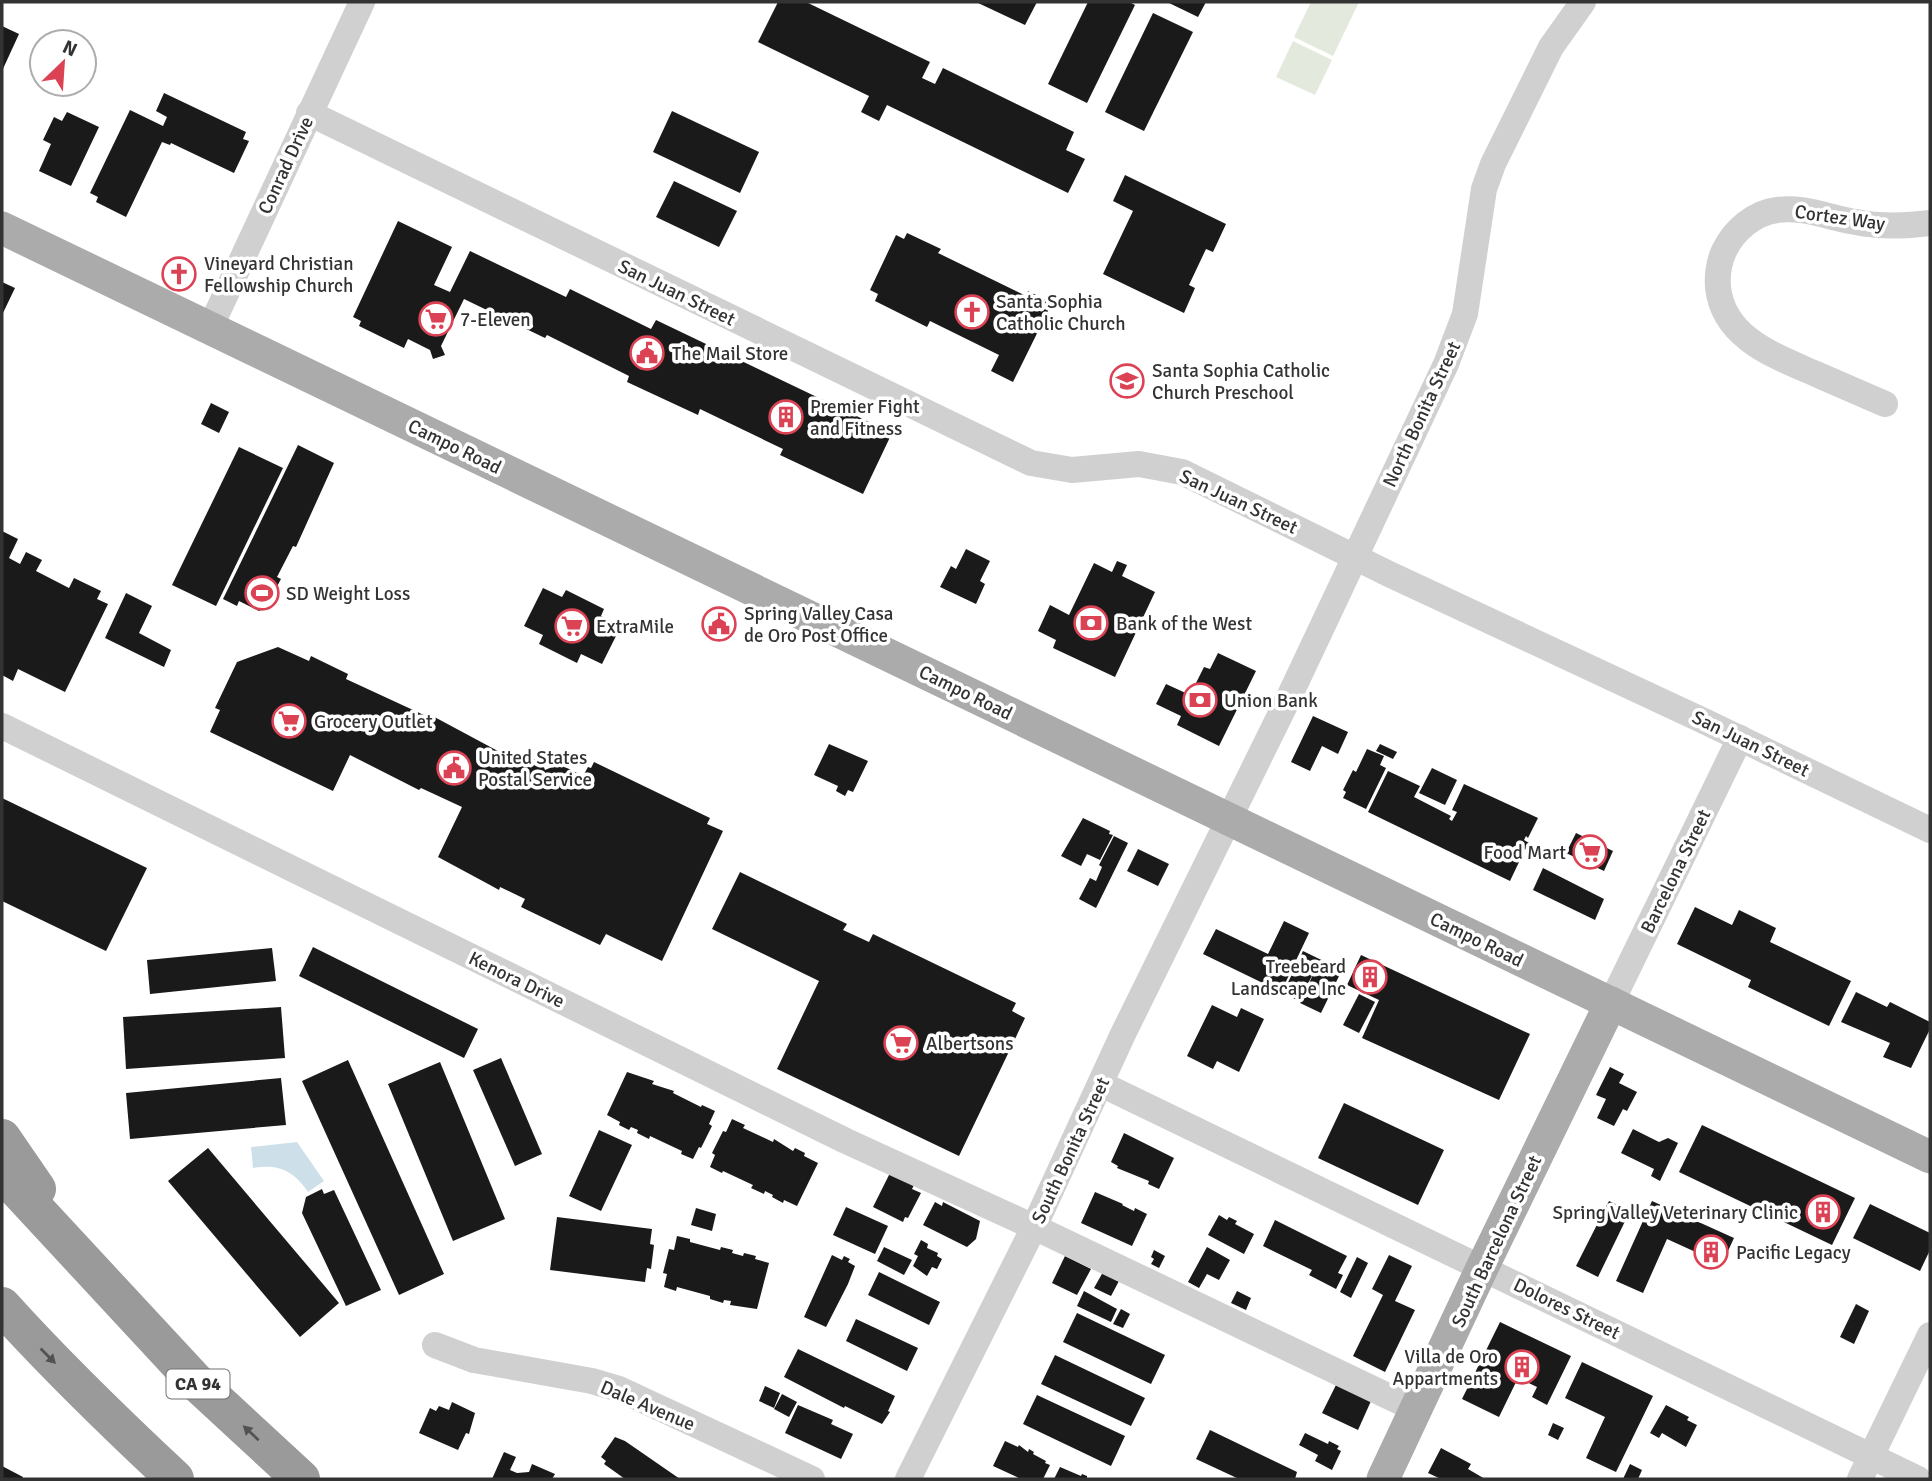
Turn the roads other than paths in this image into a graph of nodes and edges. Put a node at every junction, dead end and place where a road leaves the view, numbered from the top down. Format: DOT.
graph roads {
  1 [pos="362,2"];
  2 [pos="1583,2"];
  3 [pos="309,113"];
  4 [pos="1930,223"];
  5 [pos="2,228"];
  6 [pos="210,328"];
  7 [pos="1885,404"];
  8 [pos="1354,556"];
  9 [pos="2,726"];
  10 [pos="1740,738"];
  11 [pos="1228,819"];
  12 [pos="1930,830"];
  13 [pos="1611,1003"];
  14 [pos="1101,1084"];
  15 [pos="2,1138"];
  16 [pos="1930,1157"];
  17 [pos="2,1173"];
  18 [pos="1034,1227"];
  19 [pos="1482,1268"];
  20 [pos="102,1283"];
  21 [pos="2,1306"];
  22 [pos="1930,1335"];
  23 [pos="435,1345"];
  24 [pos="1417,1410"];
  25 [pos="1866,1468"];
  26 [pos="175,1479"];
  27 [pos="301,1479"];
  28 [pos="812,1479"];
  29 [pos="908,1479"];
  30 [pos="1383,1479"];
  31 [pos="1918,1479"];
  1 -- 3 [label="street, Conrad Drive"];
  2 -- 8 [label="street, North Bonita Street"];
  3 -- 6 [label="street, Conrad Drive"];
  3 -- 8 [label="street, San Juan Street"];
  4 -- 7 [label="street, Cortez Way"];
  5 -- 6 [label="main road, Campo Road"];
  6 -- 11 [label="main road, Campo Road"];
  8 -- 10 [label="street, San Juan Street"];
  8 -- 11 [label="street, North Bonita Street"];
  9 -- 18 [label="street, Kenora Drive"];
  10 -- 12 [label="street, San Juan Street"];
  10 -- 13 [label="street, Barcelona Street"];
  11 -- 13 [label="main road, Campo Road"];
  11 -- 14 [label="street, South Bonita Street"];
  13 -- 16 [label="main road, Campo Road"];
  13 -- 19 [label="main road, South Barcelona Street"];
  14 -- 18 [label="street, South Bonita Street"];
  14 -- 19 [label="street, Dolores Street"];
  15 -- 20 [label="highway"];
  17 -- 20 [label="highway, CA 94"];
  18 -- 24 [label="street, Kenora Drive"];
  18 -- 29 [label="street, South Bonita Street"];
  19 -- 24 [label="main road, South Barcelona Street"];
  19 -- 25 [label="street, Dolores Street"];
  27 -- 20 [label="highway, CA 94, one-way"];
  21 -- 26 [label="highway, one-way"];
  22 -- 25 [label="street"];
  23 -- 28 [label="street, Dale Avenue"];
  24 -- 30 [label="main road, South Barcelona Street"];
  25 -- 31 [label="street, Dolores Street"];
}
